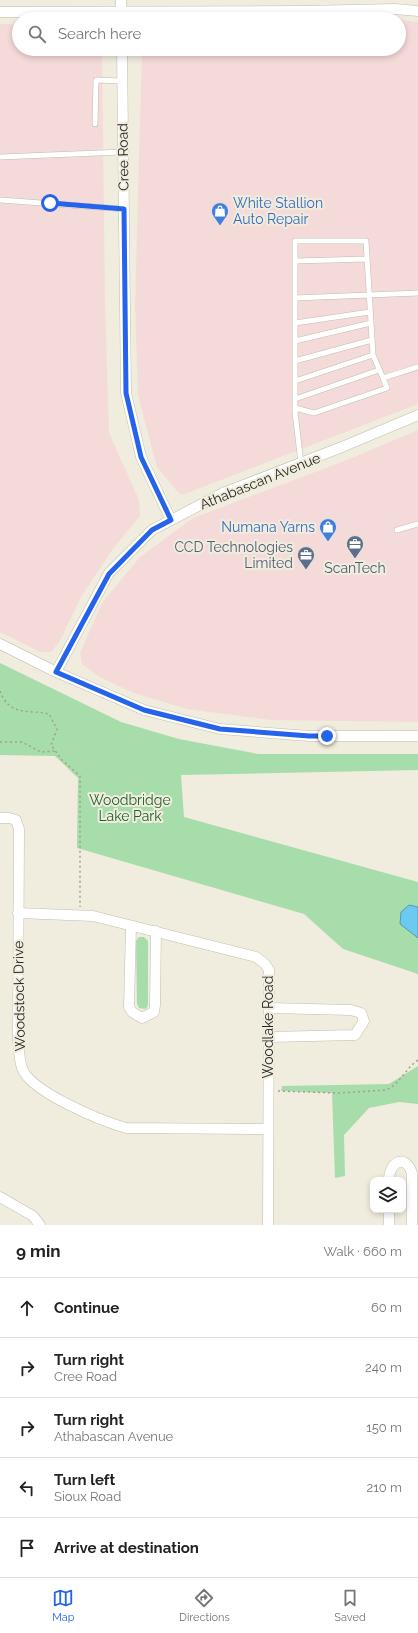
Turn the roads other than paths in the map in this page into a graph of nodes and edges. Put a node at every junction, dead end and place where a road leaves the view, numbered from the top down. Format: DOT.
graph roads {
  1 [pos="121,0"];
  2 [pos="418,11"];
  3 [pos="0,12"];
  4 [pos="12,12"];
  5 [pos="121,12"];
  6 [pos="258,12"];
  7 [pos="122,56"];
  8 [pos="122,81"];
  9 [pos="95,124"];
  10 [pos="123,152"];
  11 [pos="0,157"];
  12 [pos="0,200"];
  13 [pos="124,209"];
  14 [pos="367,259"];
  15 [pos="295,261"];
  16 [pos="418,293"];
  17 [pos="369,294"];
  18 [pos="295,298"];
  19 [pos="370,312"];
  20 [pos="295,323"];
  21 [pos="371,323"];
  22 [pos="372,340"];
  23 [pos="295,341"];
  24 [pos="373,355"];
  25 [pos="295,361"];
  26 [pos="418,367"];
  27 [pos="379,370"];
  28 [pos="383,378"];
  29 [pos="295,381"];
  30 [pos="295,399"];
  31 [pos="295,408"];
  32 [pos="418,415"];
  33 [pos="301,463"];
  34 [pos="171,520"];
  35 [pos="418,524"];
  36 [pos="397,530"];
  37 [pos="0,644"];
  38 [pos="56,672"];
  39 [pos="418,736"];
  40 [pos="0,818"];
  41 [pos="18,913"];
  42 [pos="130,926"];
  43 [pos="156,931"];
  44 [pos="269,1008"];
  45 [pos="269,1037"];
  46 [pos="267,1129"];
  47 [pos="389,1177"];
  48 [pos="0,1197"];
  49 [pos="389,1213"];
  50 [pos="40,1225"];
  51 [pos="268,1225"];
  52 [pos="389,1225"];
  53 [pos="412,1225"];
  1 -- 5 [label="street"];
  2 -- 6 [label="street"];
  3 -- 4 [label="street"];
  7 -- 8 [label="street, Cree Road"];
  8 -- 9 [label="lane"];
  8 -- 10 [label="street, Cree Road"];
  10 -- 11 [label="lane"];
  10 -- 13 [label="street, Cree Road"];
  12 -- 13 [label="lane"];
  13 -- 34 [label="street, Cree Road"];
  14 -- 15 [label="lane"];
  14 -- 15 [label="lane"];
  14 -- 17 [label="lane"];
  15 -- 18 [label="lane"];
  16 -- 17 [label="lane"];
  17 -- 18 [label="lane"];
  17 -- 19 [label="lane"];
  18 -- 20 [label="lane"];
  19 -- 20 [label="lane"];
  19 -- 21 [label="lane"];
  20 -- 23 [label="lane"];
  21 -- 22 [label="lane"];
  21 -- 23 [label="lane"];
  22 -- 24 [label="lane"];
  22 -- 25 [label="lane"];
  23 -- 25 [label="lane"];
  24 -- 27 [label="lane"];
  24 -- 29 [label="lane"];
  25 -- 29 [label="lane"];
  26 -- 28 [label="lane"];
  27 -- 28 [label="lane"];
  27 -- 30 [label="lane"];
  28 -- 31 [label="lane"];
  29 -- 30 [label="lane"];
  30 -- 31 [label="lane"];
  31 -- 33 [label="lane"];
  32 -- 33 [label="street, Athabascan Avenue"];
  33 -- 34 [label="street, Athabascan Avenue"];
  34 -- 38 [label="street, Athabascan Avenue"];
  35 -- 36 [label="lane"];
  37 -- 38 [label="street"];
  38 -- 39 [label="street"];
  40 -- 41 [label="street, Woodstock Drive"];
  41 -- 42 [label="street, Woodlake Road"];
  41 -- 46 [label="street, Woodstock Drive"];
  42 -- 43 [label="street, Woodlake Road"];
  42 -- 43 [label="street"];
  43 -- 44 [label="street, Woodlake Road"];
  44 -- 45 [label="street, Woodlake Road"];
  44 -- 45 [label="street"];
  45 -- 46 [label="street, Woodlake Road"];
  46 -- 51 [label="street, Woodlake Road"];
  47 -- 53 [label="street"];
  48 -- 50 [label="street"];
  49 -- 52 [label="street"];
}
